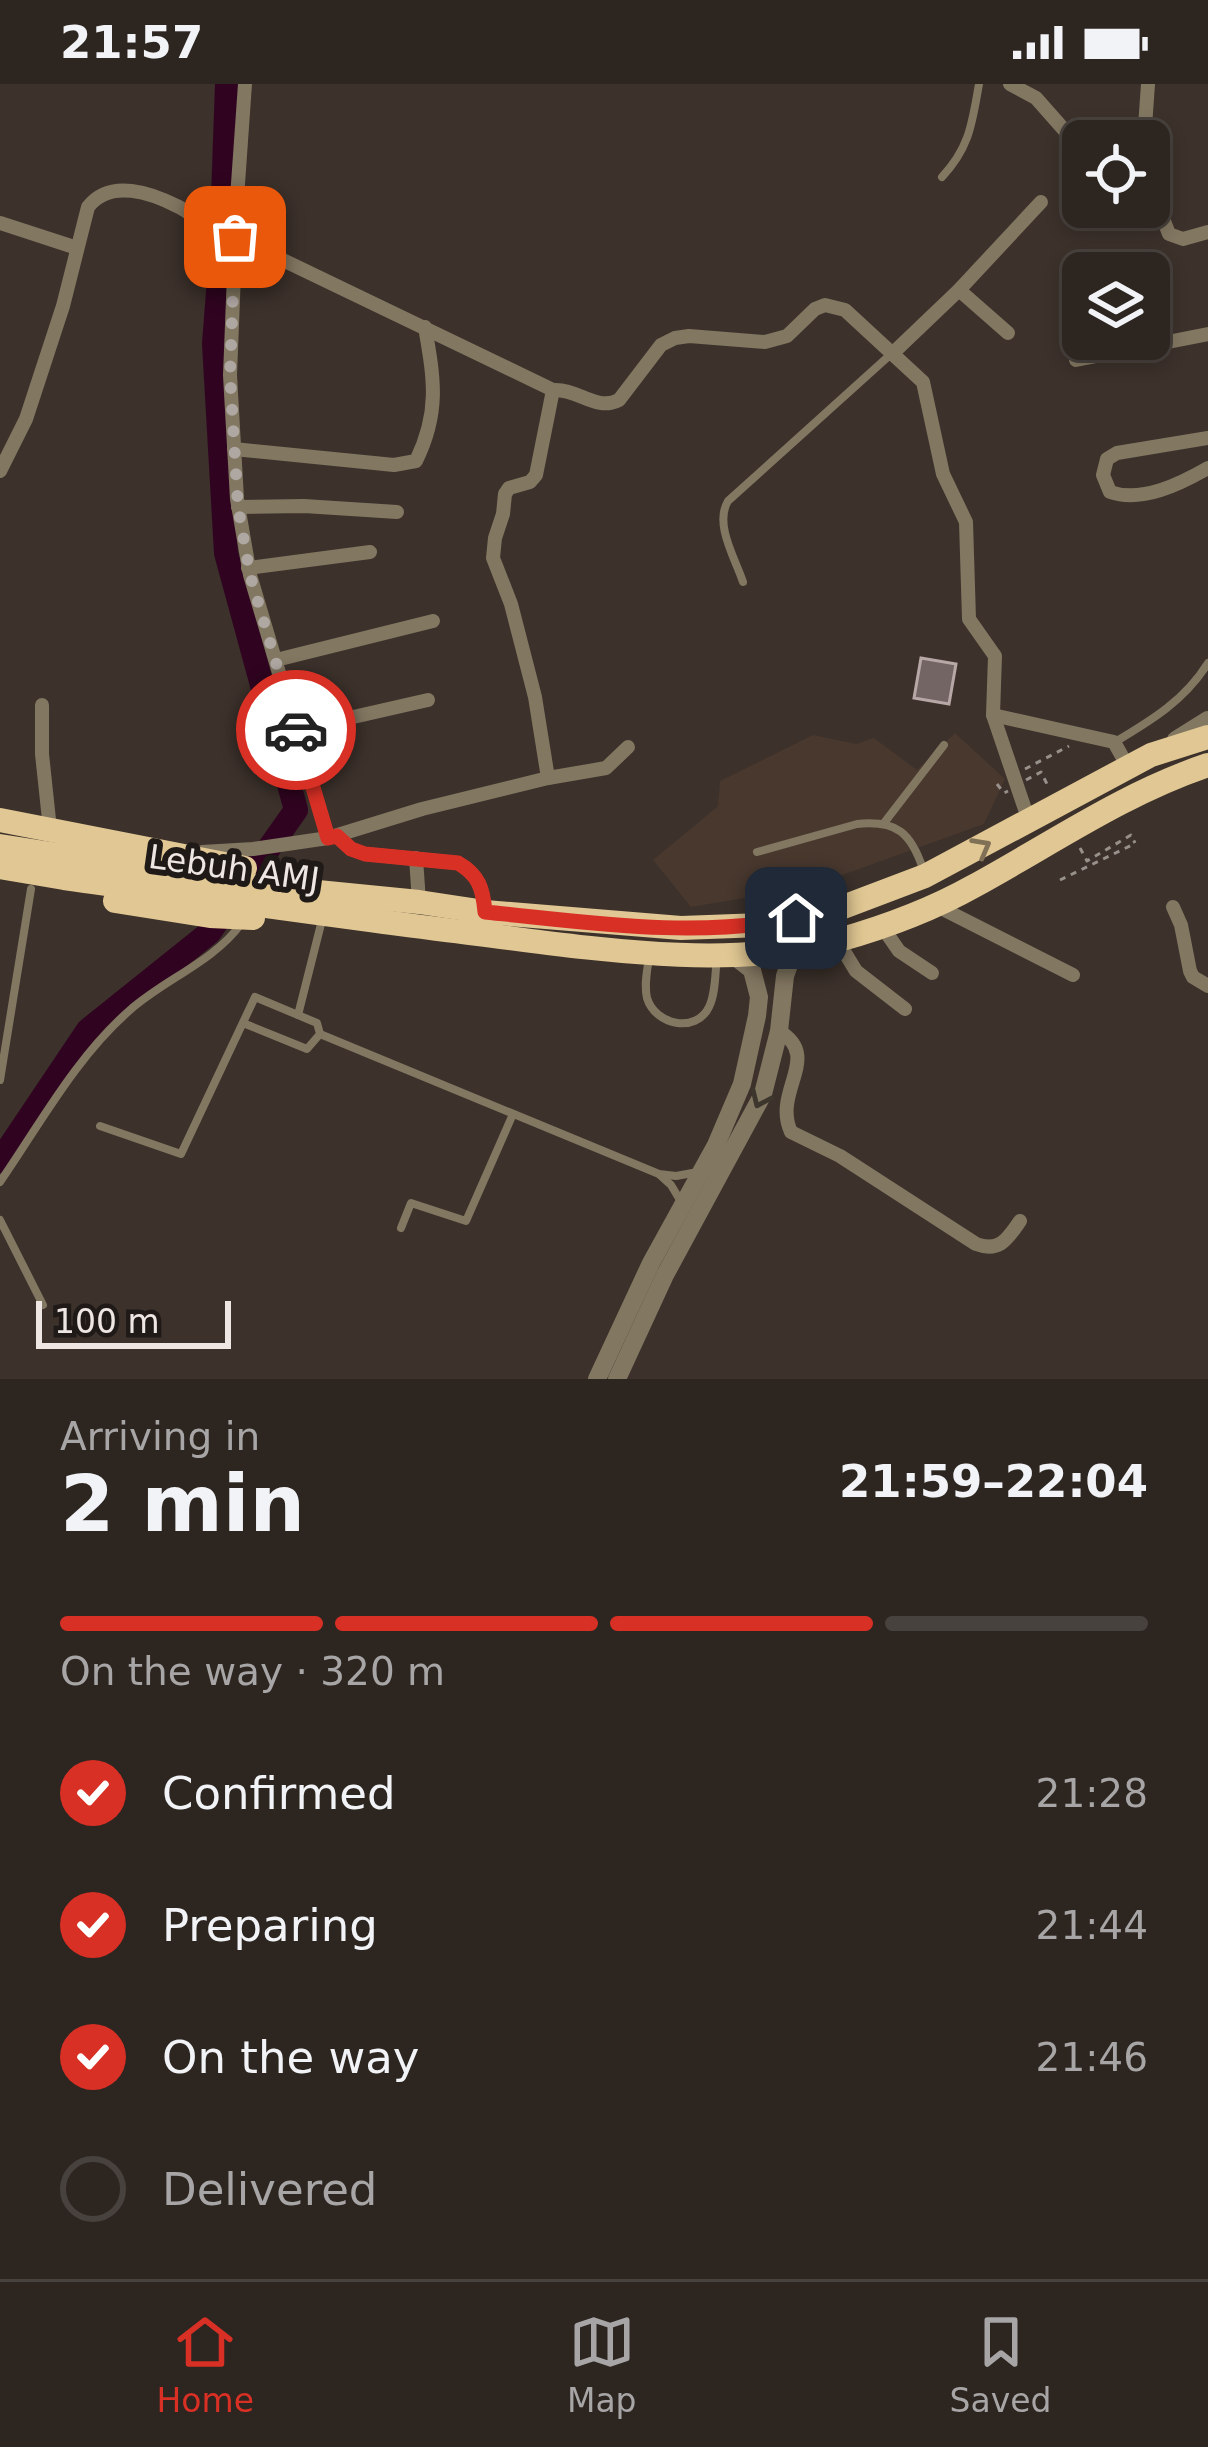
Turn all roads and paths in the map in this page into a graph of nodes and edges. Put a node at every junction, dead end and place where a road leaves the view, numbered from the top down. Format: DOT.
graph roads {
  1 [pos="245,84"];
  2 [pos="979,84"];
  3 [pos="1010,84"];
  4 [pos="1148,84"];
  5 [pos="1145,120"];
  6 [pos="1062,127"];
  7 [pos="942,177"];
  8 [pos="1041,202"];
  9 [pos="0,223"];
  10 [pos="228,227"];
  11 [pos="1167,228"];
  12 [pos="1208,232"];
  13 [pos="77,248"];
  14 [pos="959,290"];
  15 [pos="425,327"];
  16 [pos="1008,333"];
  17 [pos="1208,334"];
  18 [pos="1170,341"];
  19 [pos="892,354"];
  20 [pos="553,389"];
  21 [pos="1208,438"];
  22 [pos="234,449"];
  23 [pos="1208,468"];
  24 [pos="0,471"];
  25 [pos="238,507"];
  26 [pos="398,512"];
  27 [pos="370,552"];
  28 [pos="248,568"];
  29 [pos="743,582"];
  30 [pos="433,621"];
  31 [pos="276,660"];
  32 [pos="1208,663"];
  33 [pos="428,700"];
  34 [pos="42,705"];
  35 [pos="993,715"];
  36 [pos="1208,720"];
  37 [pos="296,730"];
  38 [pos="1208,737"];
  39 [pos="1075,742"];
  40 [pos="1114,742"];
  41 [pos="944,745"];
  42 [pos="628,747"];
  43 [pos="1151,755"];
  44 [pos="1208,765"];
  45 [pos="1128,767"];
  46 [pos="1013,776"];
  47 [pos="548,778"];
  48 [pos="0,820"];
  49 [pos="1029,821"];
  50 [pos="884,824"];
  51 [pos="50,830"];
  52 [pos="333,837"];
  53 [pos="0,847"];
  54 [pos="757,852"];
  55 [pos="416,858"];
  56 [pos="1087,861"];
  57 [pos="0,867"];
  58 [pos="65,868"];
  59 [pos="925,876"];
  60 [pos="1060,880"];
  61 [pos="0,884"];
  62 [pos="32,889"];
  63 [pos="240,891"];
  64 [pos="934,905"];
  65 [pos="1173,907"];
  66 [pos="485,912"];
  67 [pos="421,915"];
  68 [pos="321,924"];
  69 [pos="881,925"];
  70 [pos="837,940"];
  71 [pos="802,949"];
  72 [pos="650,951"];
  73 [pos="726,956"];
  74 [pos="932,974"];
  75 [pos="1073,975"];
  76 [pos="1208,986"];
  77 [pos="905,1009"];
  78 [pos="298,1015"];
  79 [pos="243,1023"];
  80 [pos="779,1031"];
  81 [pos="320,1034"];
  82 [pos="0,1080"];
  83 [pos="513,1114"];
  84 [pos="100,1126"];
  85 [pos="702,1171"];
  86 [pos="659,1174"];
  87 [pos="0,1182"];
  88 [pos="682,1207"];
  89 [pos="0,1220"];
  90 [pos="1020,1221"];
  91 [pos="401,1228"];
  92 [pos="43,1305"];
  93 [pos="597,1379"];
  94 [pos="617,1379"];
  1 -- 10 [label="street"];
  2 -- 7 [label="lane"];
  3 -- 6 [label="street"];
  4 -- 5 [label="street"];
  8 -- 14 [label="street"];
  9 -- 13 [label="street"];
  10 -- 13 [label="street"];
  10 -- 15 [label="street"];
  10 -- 22 [label="street"];
  11 -- 12 [label="street"];
  13 -- 24 [label="street"];
  14 -- 16 [label="street"];
  14 -- 19 [label="street"];
  15 -- 20 [label="street"];
  15 -- 22 [label="street"];
  17 -- 18 [label="street"];
  19 -- 20 [label="street"];
  19 -- 29 [label="lane"];
  19 -- 35 [label="street"];
  20 -- 47 [label="street"];
  21 -- 23 [label="street"];
  22 -- 25 [label="street"];
  25 -- 26 [label="street"];
  25 -- 28 [label="street"];
  27 -- 28 [label="street"];
  28 -- 31 [label="street"];
  30 -- 31 [label="street"];
  31 -- 37 [label="street"];
  32 -- 40 [label="lane"];
  33 -- 37 [label="street"];
  34 -- 51 [label="street"];
  35 -- 40 [label="street"];
  35 -- 46 [label="street"];
  36 -- 43 [label="street"];
  37 -- 52 [label="street"];
  38 -- 43 [label="highway, Lebuh AMJ"];
  39 -- 46 [label="path"];
  40 -- 45 [label="street"];
  41 -- 50 [label="lane"];
  42 -- 47 [label="street"];
  43 -- 45 [label="highway, Lebuh AMJ"];
  44 -- 64 [label="highway, Lebuh AMJ"];
  45 -- 49 [label="highway, Lebuh AMJ"];
  46 -- 49 [label="street"];
  47 -- 52 [label="street"];
  48 -- 51 [label="highway"];
  59 -- 49 [label="highway, Lebuh AMJ, one-way"];
  50 -- 54 [label="lane"];
  50 -- 59 [label="lane"];
  51 -- 63 [label="highway"];
  52 -- 55 [label="street"];
  52 -- 63 [label="street"];
  53 -- 58 [label="highway, Lebuh AMJ"];
  55 -- 66 [label="street"];
  55 -- 67 [label="street"];
  56 -- 60 [label="path"];
  57 -- 58 [label="highway, Lebuh AMJ"];
  58 -- 63 [label="highway, Lebuh AMJ"];
  59 -- 66 [label="highway, Lebuh AMJ"];
  61 -- 62 [label="highway"];
  62 -- 63 [label="highway"];
  62 -- 82 [label="lane"];
  63 -- 67 [label="highway"];
  63 -- 67 [label="highway, Lebuh AMJ"];
  63 -- 68 [label="highway"];
  63 -- 87 [label="lane"];
  64 -- 69 [label="highway, Lebuh AMJ"];
  64 -- 75 [label="street"];
  65 -- 76 [label="street"];
  66 -- 67 [label="highway, Lebuh AMJ"];
  67 -- 68 [label="highway"];
  67 -- 72 [label="highway, Lebuh AMJ"];
  68 -- 78 [label="lane"];
  69 -- 70 [label="highway, Lebuh AMJ"];
  69 -- 74 [label="street"];
  70 -- 71 [label="highway, Lebuh AMJ"];
  70 -- 77 [label="street"];
  71 -- 73 [label="highway, Lebuh AMJ"];
  71 -- 80 [label="street"];
  72 -- 73 [label="highway, Lebuh AMJ"];
  72 -- 73 [label="lane"];
  73 -- 85 [label="street"];
  78 -- 79 [label="lane"];
  78 -- 81 [label="lane"];
  79 -- 81 [label="lane"];
  79 -- 84 [label="lane"];
  80 -- 90 [label="street"];
  80 -- 94 [label="street, one-way"];
  81 -- 83 [label="lane"];
  83 -- 86 [label="lane"];
  83 -- 91 [label="lane"];
  85 -- 86 [label="lane"];
  85 -- 88 [label="street"];
  86 -- 88 [label="lane"];
  88 -- 93 [label="street"];
  89 -- 92 [label="lane"];
}
